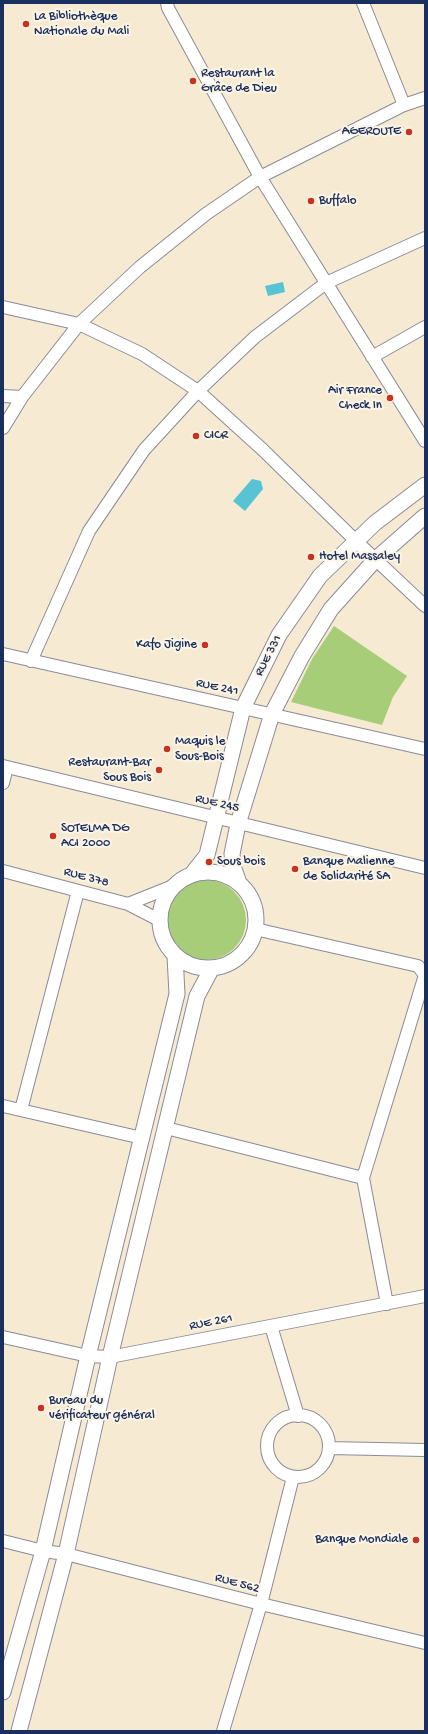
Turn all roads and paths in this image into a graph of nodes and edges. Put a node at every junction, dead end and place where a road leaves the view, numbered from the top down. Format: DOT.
graph roads {
  1 [pos="167,3"];
  2 [pos="363,3"];
  3 [pos="425,98"];
  4 [pos="404,105"];
  5 [pos="260,177"];
  6 [pos="425,238"];
  7 [pos="326,283"];
  8 [pos="3,307"];
  9 [pos="80,324"];
  10 [pos="425,327"];
  11 [pos="372,357"];
  12 [pos="198,391"];
  13 [pos="3,396"];
  14 [pos="22,397"];
  15 [pos="3,428"];
  16 [pos="425,442"];
  17 [pos="425,485"];
  18 [pos="425,516"];
  19 [pos="356,541"];
  20 [pos="375,560"];
  21 [pos="425,606"];
  22 [pos="3,654"];
  23 [pos="31,661"];
  24 [pos="243,708"];
  25 [pos="272,714"];
  26 [pos="425,749"];
  27 [pos="5,767"];
  28 [pos="3,783"];
  29 [pos="215,818"];
  30 [pos="238,824"];
  31 [pos="425,868"];
  32 [pos="3,871"];
  33 [pos="192,874"];
  34 [pos="239,883"];
  35 [pos="173,886"];
  36 [pos="78,891"];
  37 [pos="128,904"];
  38 [pos="159,920"];
  39 [pos="255,929"];
  40 [pos="175,956"];
  41 [pos="212,968"];
  42 [pos="3,1106"];
  43 [pos="20,1110"];
  44 [pos="166,1128"];
  45 [pos="142,1138"];
  46 [pos="363,1178"];
  47 [pos="425,1296"];
  48 [pos="387,1304"];
  49 [pos="271,1326"];
  50 [pos="3,1337"];
  51 [pos="88,1356"];
  52 [pos="110,1357"];
  53 [pos="298,1416"];
  54 [pos="329,1448"];
  55 [pos="425,1450"];
  56 [pos="293,1477"];
  57 [pos="3,1541"];
  58 [pos="43,1551"];
  59 [pos="66,1554"];
  60 [pos="261,1604"];
  61 [pos="425,1643"];
  62 [pos="3,1692"];
  63 [pos="19,1731"];
  64 [pos="223,1731"];
  1 -- 5 [label="street"];
  2 -- 4 [label="street"];
  3 -- 4 [label="street"];
  4 -- 5 [label="street"];
  5 -- 7 [label="street"];
  5 -- 9 [label="street"];
  6 -- 7 [label="street"];
  7 -- 11 [label="street"];
  7 -- 12 [label="street"];
  8 -- 9 [label="street"];
  9 -- 12 [label="street"];
  9 -- 14 [label="street"];
  10 -- 11 [label="street"];
  11 -- 16 [label="street"];
  12 -- 19 [label="street"];
  12 -- 23 [label="street"];
  13 -- 14 [label="street"];
  14 -- 15 [label="street"];
  17 -- 19 [label="street, RUE 331"];
  18 -- 20 [label="street"];
  19 -- 20 [label="street"];
  19 -- 24 [label="street, RUE 331"];
  20 -- 21 [label="street"];
  20 -- 25 [label="street"];
  22 -- 23 [label="street, RUE 241"];
  23 -- 24 [label="street, RUE 241"];
  24 -- 25 [label="street, RUE 241"];
  24 -- 29 [label="street, RUE 331"];
  25 -- 26 [label="street, RUE 241"];
  25 -- 30 [label="street"];
  27 -- 28 [label="street"];
  27 -- 29 [label="street, RUE 245"];
  29 -- 30 [label="street, RUE 245"];
  29 -- 33 [label="street, RUE 331"];
  30 -- 31 [label="street, RUE 245"];
  30 -- 34 [label="street"];
  32 -- 36 [label="street, RUE 378"];
  33 -- 34 [label="street"];
  33 -- 35 [label="street"];
  34 -- 39 [label="street"];
  35 -- 37 [label="street"];
  35 -- 38 [label="street"];
  36 -- 37 [label="street, RUE 378"];
  36 -- 43 [label="street"];
  37 -- 38 [label="street, RUE 378"];
  38 -- 40 [label="street"];
  39 -- 41 [label="street"];
  39 -- 46 [label="street"];
  40 -- 41 [label="street"];
  40 -- 45 [label="street"];
  41 -- 44 [label="street"];
  42 -- 43 [label="street"];
  43 -- 45 [label="street"];
  44 -- 46 [label="street"];
  44 -- 52 [label="street"];
  45 -- 51 [label="street"];
  46 -- 48 [label="street"];
  47 -- 48 [label="street, RUE 261"];
  48 -- 49 [label="street, RUE 261"];
  49 -- 52 [label="street, RUE 261"];
  49 -- 53 [label="street"];
  50 -- 51 [label="street, RUE 261"];
  51 -- 52 [label="street, RUE 261"];
  51 -- 58 [label="street"];
  52 -- 59 [label="street"];
  53 -- 54 [label="street"];
  53 -- 56 [label="street"];
  54 -- 55 [label="street"];
  54 -- 56 [label="street"];
  56 -- 60 [label="street"];
  57 -- 58 [label="street, RUE 562"];
  58 -- 59 [label="street, RUE 562"];
  58 -- 62 [label="street"];
  59 -- 60 [label="street, RUE 562"];
  59 -- 63 [label="street"];
  60 -- 61 [label="street, RUE 562"];
  60 -- 64 [label="street"];
}
